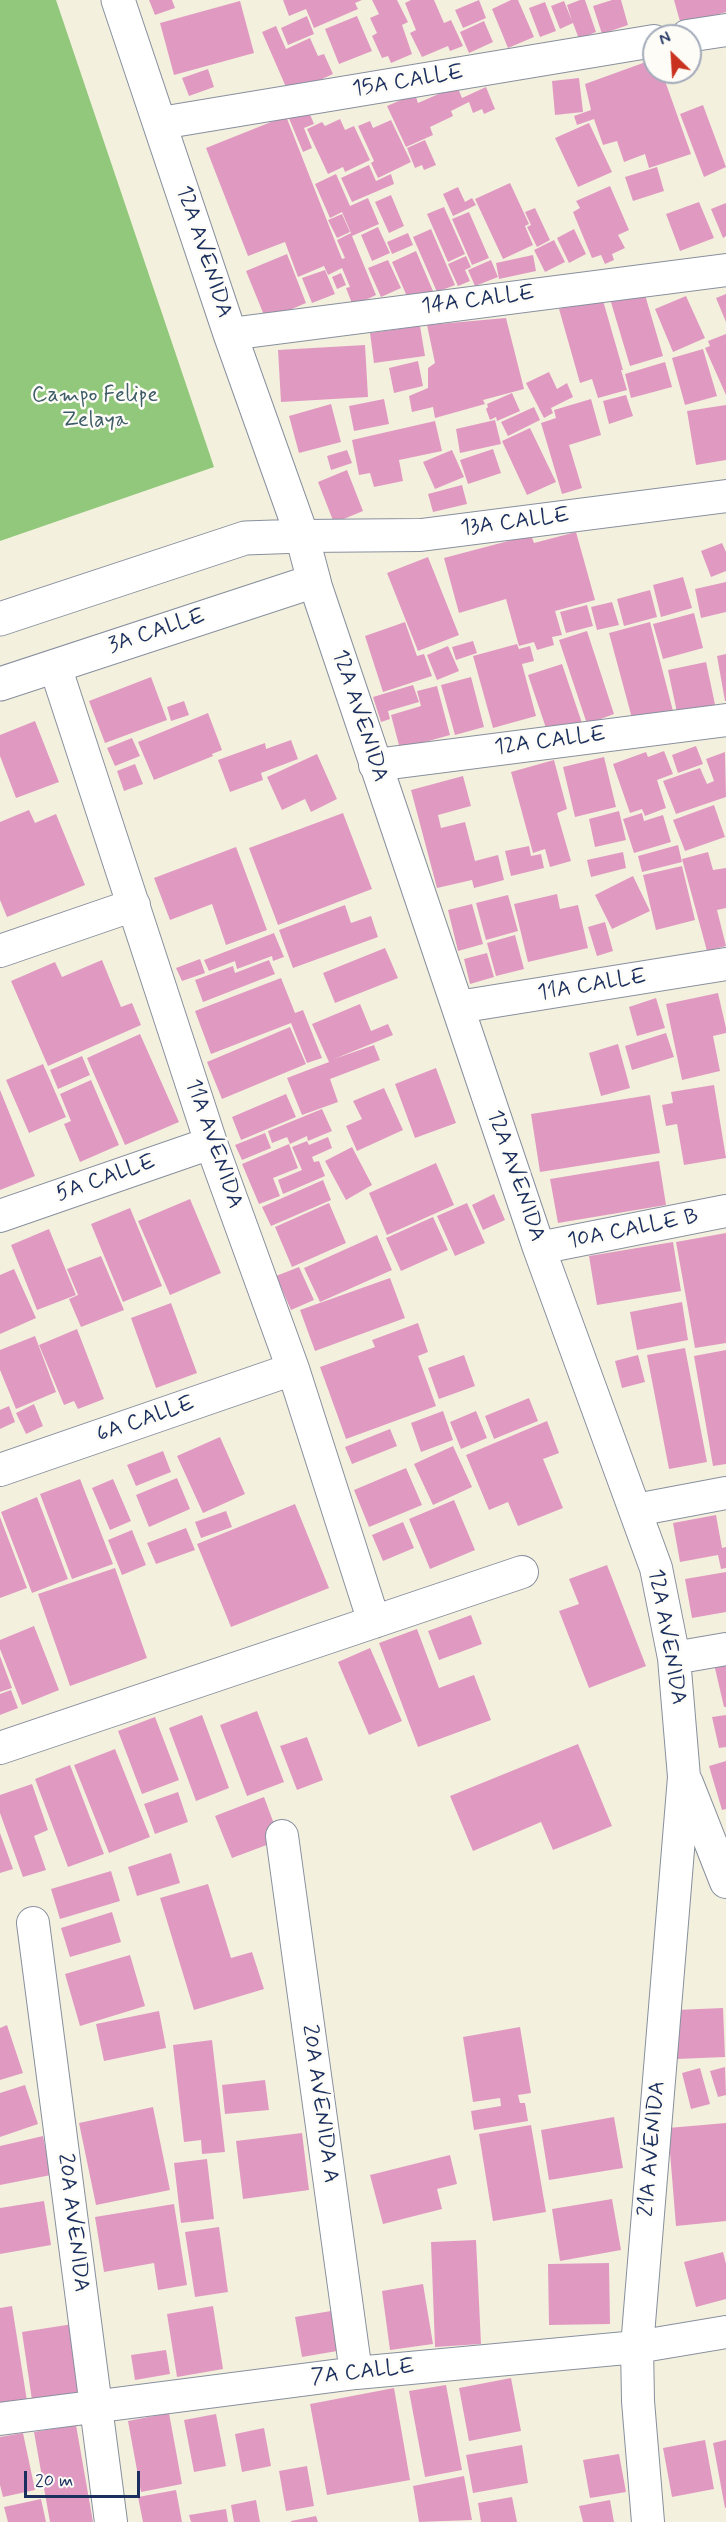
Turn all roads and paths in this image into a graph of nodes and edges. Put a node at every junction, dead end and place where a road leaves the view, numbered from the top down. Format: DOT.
graph roads {
  1 [pos="118,0"];
  2 [pos="726,30"];
  3 [pos="702,34"];
  4 [pos="642,43"];
  5 [pos="161,123"];
  6 [pos="726,270"];
  7 [pos="230,333"];
  8 [pos="726,496"];
  9 [pos="302,536"];
  10 [pos="314,581"];
  11 [pos="0,619"];
  12 [pos="55,666"];
  13 [pos="0,684"];
  14 [pos="726,720"];
  15 [pos="375,765"];
  16 [pos="134,905"];
  17 [pos="0,951"];
  18 [pos="726,964"];
  19 [pos="458,1007"];
  20 [pos="211,1143"];
  21 [pos="726,1211"];
  22 [pos="0,1216"];
  23 [pos="539,1248"];
  24 [pos="293,1369"];
  25 [pos="0,1470"];
  26 [pos="726,1493"];
  27 [pos="636,1510"];
  28 [pos="522,1572"];
  29 [pos="374,1622"];
  30 [pos="726,1649"];
  31 [pos="674,1658"];
  32 [pos="0,1748"];
  33 [pos="684,1777"];
  34 [pos="282,1836"];
  35 [pos="725,1877"];
  36 [pos="33,1923"];
  37 [pos="726,2332"];
  38 [pos="637,2347"];
  39 [pos="356,2373"];
  40 [pos="97,2407"];
  41 [pos="0,2419"];
  42 [pos="111,2522"];
  43 [pos="648,2522"];
  1 -- 5 [label="street, 12A AVENIDA"];
  2 -- 3 [label="street"];
  4 -- 5 [label="street, 15A CALLE"];
  5 -- 7 [label="street, 12A AVENIDA"];
  6 -- 7 [label="street, 14A CALLE"];
  7 -- 9 [label="street, 12A AVENIDA"];
  8 -- 9 [label="street, 13A CALLE"];
  9 -- 10 [label="street, 12A AVENIDA"];
  9 -- 11 [label="street"];
  10 -- 12 [label="street, 3A CALLE"];
  10 -- 15 [label="street, 12A AVENIDA"];
  12 -- 13 [label="street, 3A CALLE"];
  12 -- 16 [label="street, 11A AVENIDA"];
  14 -- 15 [label="street, 12A CALLE"];
  15 -- 19 [label="street, 12A AVENIDA"];
  16 -- 17 [label="street"];
  16 -- 20 [label="street, 11A AVENIDA"];
  18 -- 19 [label="street, 11A CALLE"];
  19 -- 23 [label="street, 12A AVENIDA"];
  20 -- 22 [label="street, 5A CALLE"];
  20 -- 24 [label="street, 11A AVENIDA"];
  21 -- 23 [label="street, 10A CALLE B"];
  23 -- 27 [label="street, 12A AVENIDA"];
  24 -- 25 [label="street, 6A CALLE"];
  24 -- 29 [label="street, 11A AVENIDA"];
  26 -- 27 [label="street"];
  27 -- 31 [label="street, 12A AVENIDA"];
  28 -- 29 [label="street"];
  29 -- 32 [label="street"];
  30 -- 31 [label="street"];
  31 -- 33 [label="street, 12A AVENIDA"];
  33 -- 35 [label="street"];
  33 -- 38 [label="street, 21A AVENIDA"];
  34 -- 39 [label="street, 20A AVENIDA A"];
  36 -- 40 [label="street, 20A AVENIDA"];
  37 -- 38 [label="street, 7A CALLE"];
  38 -- 39 [label="street, 7A CALLE"];
  38 -- 43 [label="street, 21A AVENIDA"];
  39 -- 40 [label="street, 7A CALLE"];
  40 -- 41 [label="street, 7A CALLE"];
  40 -- 42 [label="street, 20A AVENIDA"];
}
